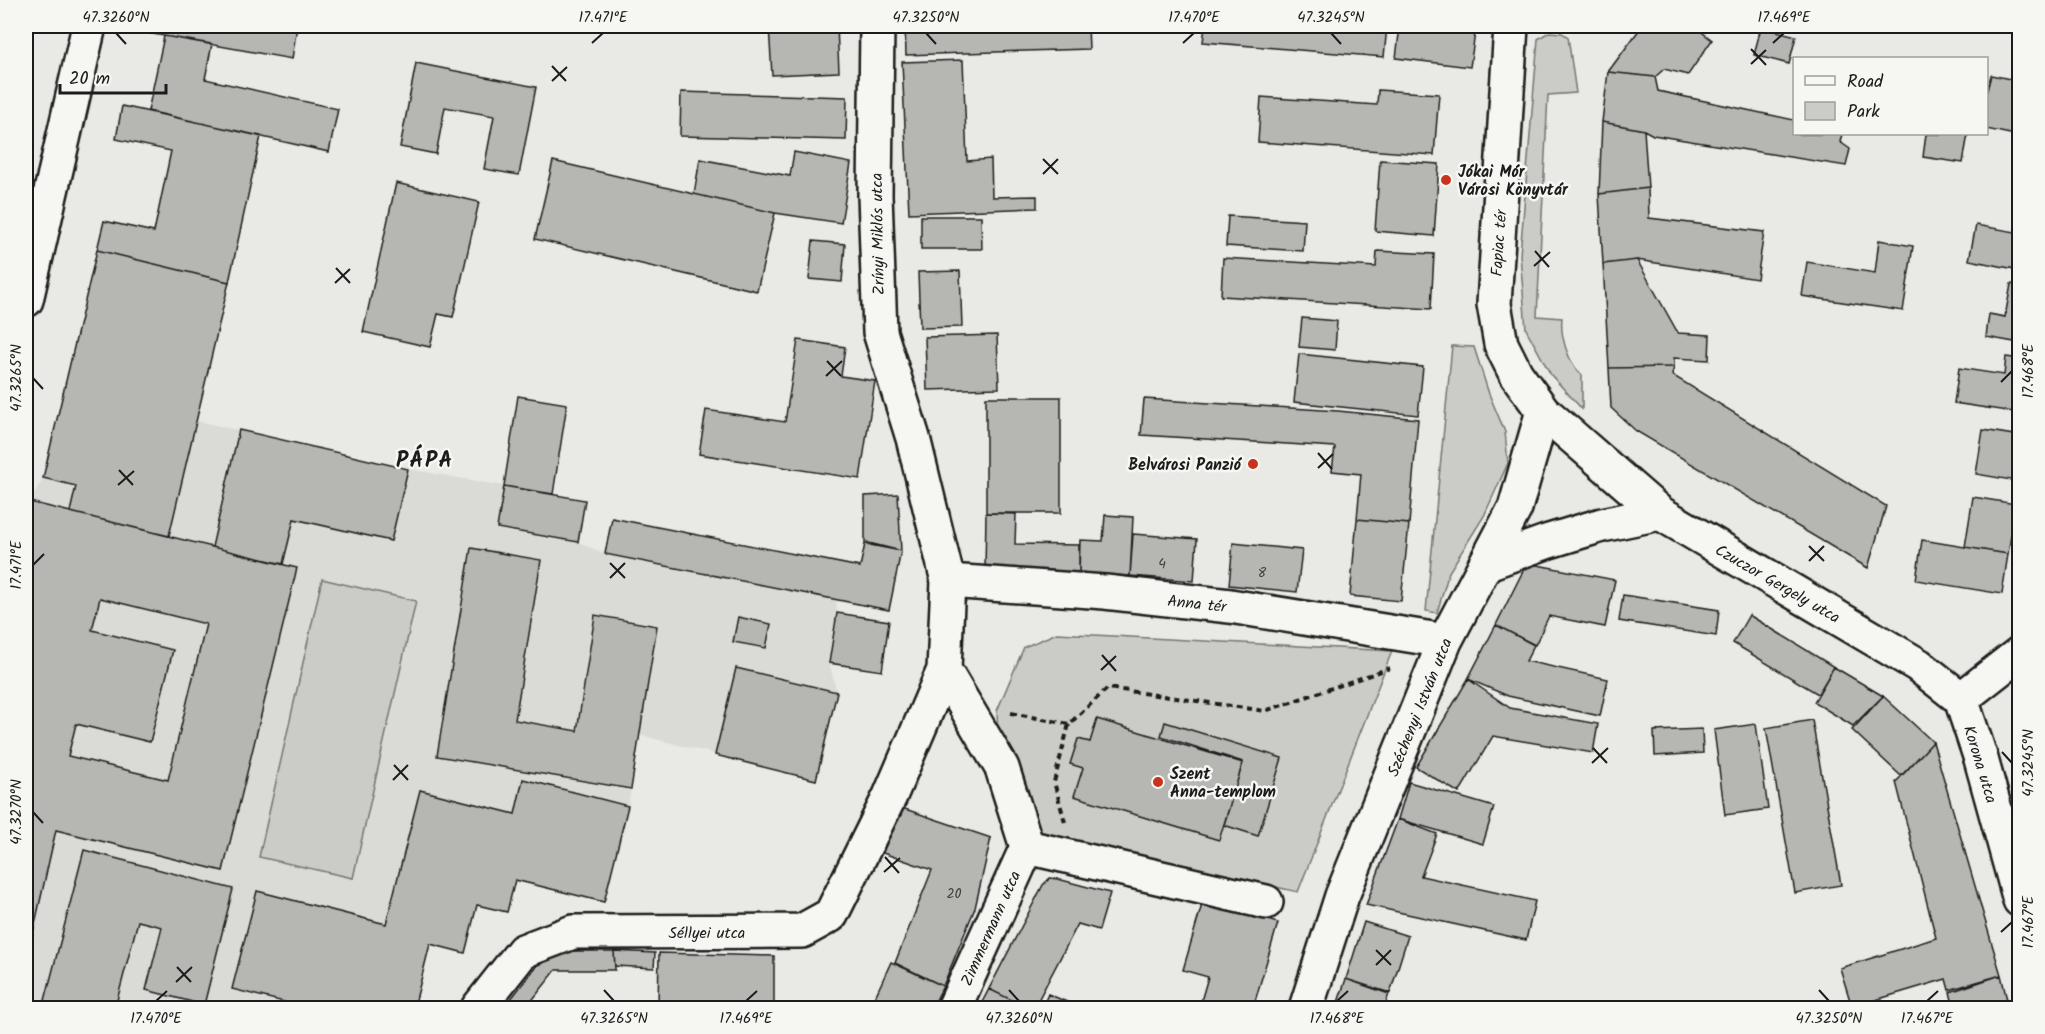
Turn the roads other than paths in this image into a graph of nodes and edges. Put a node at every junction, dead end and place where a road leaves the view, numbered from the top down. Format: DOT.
graph roads {
  1 [pos="89,26"];
  2 [pos="878,26"];
  3 [pos="1512,26"];
  4 [pos="26,300"];
  5 [pos="1543,411"];
  6 [pos="1660,513"];
  7 [pos="1488,562"];
  8 [pos="948,581"];
  9 [pos="1445,641"];
  10 [pos="2019,653"];
  11 [pos="945,670"];
  12 [pos="1961,699"];
  13 [pos="1027,847"];
  14 [pos="2019,900"];
  15 [pos="1266,902"];
  16 [pos="478,1008"];
  17 [pos="954,1008"];
  18 [pos="1306,1008"];
  1 -- 4 [label="street"];
  2 -- 8 [label="street, Zrínyi Miklós utca"];
  3 -- 5 [label="street, Fapiac tér"];
  5 -- 6 [label="street, Czuczor Gergely utca"];
  5 -- 7 [label="street, Széchenyi István utca"];
  6 -- 7 [label="street"];
  6 -- 12 [label="street, Czuczor Gergely utca"];
  7 -- 9 [label="street, Széchenyi István utca"];
  8 -- 9 [label="street, Anna tér"];
  8 -- 11 [label="street"];
  9 -- 18 [label="street, Széchenyi István utca"];
  10 -- 12 [label="street"];
  11 -- 13 [label="street"];
  11 -- 16 [label="street, Séllyei utca"];
  12 -- 14 [label="street, Korona utca"];
  13 -- 15 [label="street"];
  13 -- 17 [label="street, Zimmermann utca"];
}
